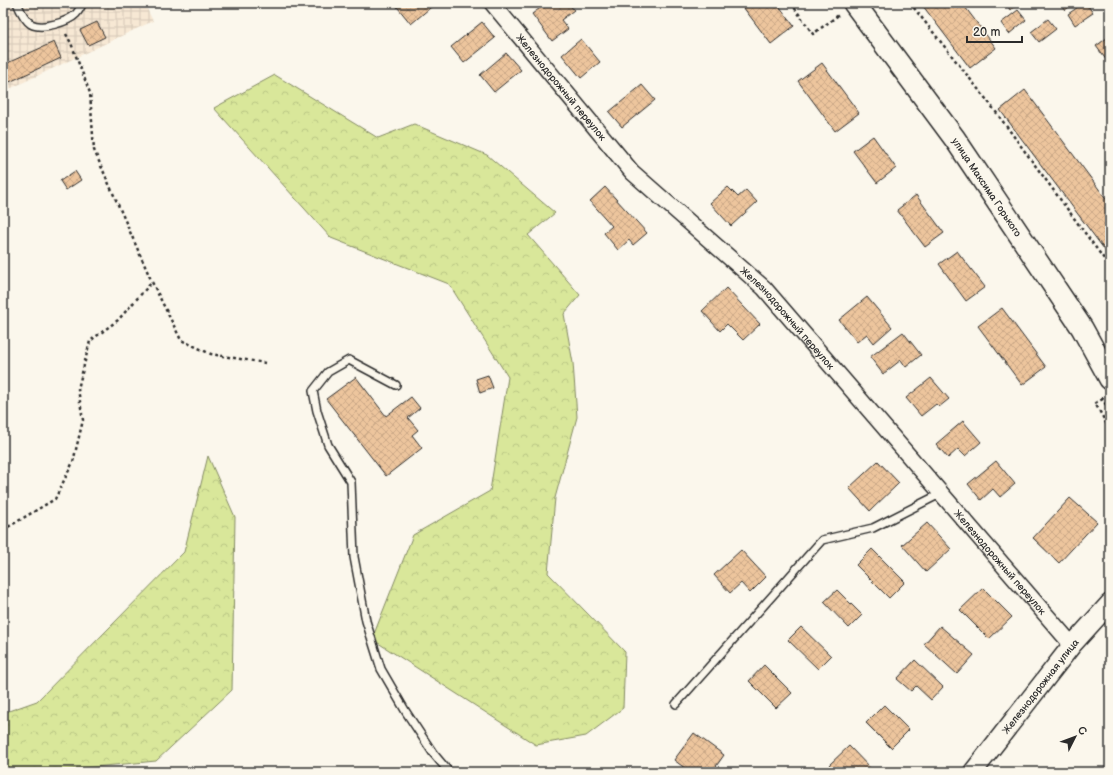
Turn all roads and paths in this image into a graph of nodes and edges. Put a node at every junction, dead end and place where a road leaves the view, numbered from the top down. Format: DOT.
graph roads {
  1 [pos="17,3"];
  2 [pos="83,3"];
  3 [pos="492,3"];
  4 [pos="790,3"];
  5 [pos="910,3"];
  6 [pos="848,8"];
  7 [pos="60,23"];
  8 [pos="1110,267"];
  9 [pos="152,282"];
  10 [pos="265,363"];
  11 [pos="1110,379"];
  12 [pos="396,385"];
  13 [pos="1103,399"];
  14 [pos="1110,430"];
  15 [pos="942,493"];
  16 [pos="3,530"];
  17 [pos="1110,603"];
  18 [pos="1072,645"];
  19 [pos="676,704"];
  20 [pos="449,772"];
  21 [pos="973,772"];
  1 -- 7 [label="lane"];
  2 -- 7 [label="lane"];
  3 -- 15 [label="street, Железнодорожный переулок"];
  4 -- 6 [label="path"];
  5 -- 8 [label="path"];
  6 -- 11 [label="main road, улица Максима Горького"];
  7 -- 9 [label="path"];
  9 -- 10 [label="path"];
  9 -- 16 [label="path"];
  12 -- 20 [label="lane"];
  13 -- 14 [label="path"];
  15 -- 18 [label="street, Железнодорожный переулок"];
  15 -- 19 [label="lane"];
  17 -- 18 [label="street, Железнодорожная улица"];
  18 -- 21 [label="street, Железнодорожная улица"];
}
